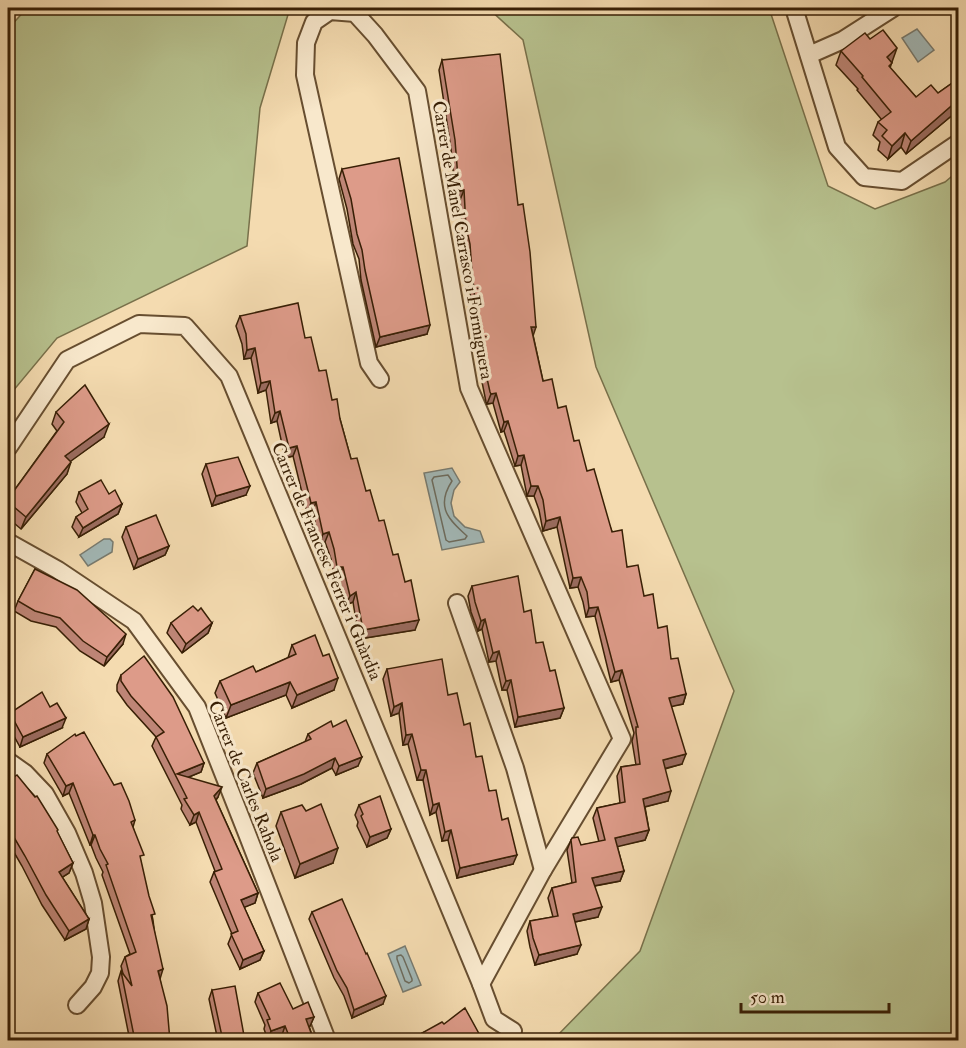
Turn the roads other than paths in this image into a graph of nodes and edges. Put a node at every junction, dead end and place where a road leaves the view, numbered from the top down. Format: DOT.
graph roads {
  1 [pos="794,8"];
  2 [pos="893,8"];
  3 [pos="809,55"];
  4 [pos="958,143"];
  5 [pos="380,379"];
  6 [pos="8,448"];
  7 [pos="8,542"];
  8 [pos="457,603"];
  9 [pos="8,761"];
  10 [pos="543,870"];
  11 [pos="482,984"];
  12 [pos="77,1005"];
  13 [pos="513,1031"];
  14 [pos="327,1041"];
  1 -- 3 [label="street"];
  2 -- 3 [label="street"];
  3 -- 4 [label="street"];
  5 -- 10 [label="street, Carrer de Manel Carrasco i Formiguera"];
  6 -- 11 [label="street, Carrer de Francesc Ferrer i Guàrdia"];
  7 -- 14 [label="street, Carrer de Carles Rahola"];
  8 -- 10 [label="street"];
  9 -- 12 [label="street"];
  10 -- 11 [label="street, Carrer de Manel Carrasco i Formiguera"];
  11 -- 13 [label="street, Carrer de Francesc Ferrer i Guàrdia"];
}
